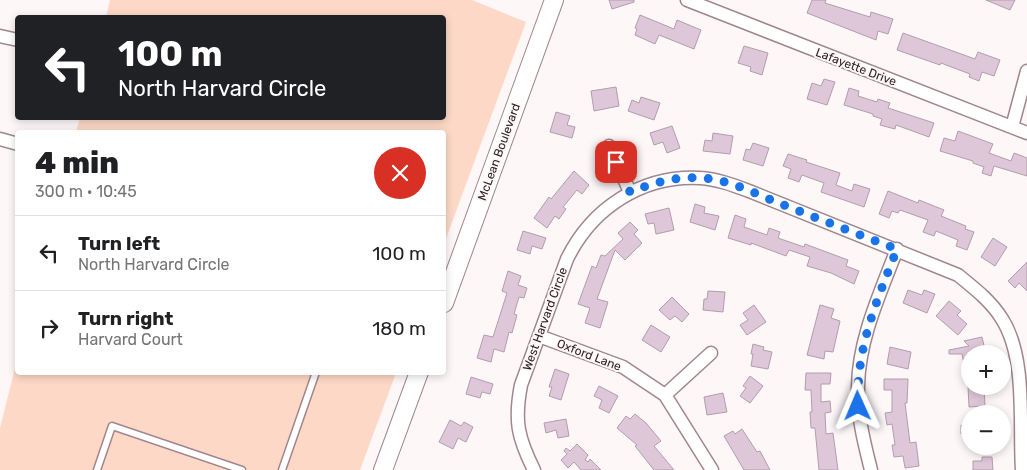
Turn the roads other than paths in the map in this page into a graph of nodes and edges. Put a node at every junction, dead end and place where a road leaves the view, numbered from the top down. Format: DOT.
graph roads {
  1 [pos="554,0"];
  2 [pos="687,0"];
  3 [pos="0,36"];
  4 [pos="15,39"];
  5 [pos="1027,72"];
  6 [pos="1012,127"];
  7 [pos="1027,133"];
  8 [pos="0,139"];
  9 [pos="15,143"];
  10 [pos="610,146"];
  11 [pos="630,192"];
  12 [pos="897,249"];
  13 [pos="446,298"];
  14 [pos="539,336"];
  15 [pos="711,353"];
  16 [pos="1023,371"];
  17 [pos="315,375"];
  18 [pos="418,375"];
  19 [pos="665,395"];
  20 [pos="97,470"];
  21 [pos="242,470"];
  22 [pos="282,470"];
  23 [pos="383,470"];
  24 [pos="534,470"];
  25 [pos="712,470"];
  26 [pos="871,470"];
  27 [pos="1022,470"];
  1 -- 13 [label="main road, McLean Boulevard"];
  2 -- 6 [label="street, Lafayette Drive"];
  3 -- 4 [label="street"];
  5 -- 6 [label="street"];
  6 -- 7 [label="street, Lafayette Drive"];
  8 -- 9 [label="street"];
  10 -- 11 [label="street"];
  11 -- 12 [label="street, West Harvard Circle"];
  11 -- 14 [label="street, West Harvard Circle"];
  12 -- 16 [label="street, West Harvard Circle"];
  12 -- 26 [label="street"];
  14 -- 19 [label="street, Oxford Lane"];
  14 -- 24 [label="street, West Harvard Circle"];
  15 -- 19 [label="street"];
  16 -- 27 [label="street, West Harvard Circle"];
  17 -- 22 [label="lane"];
  18 -- 23 [label="main road"];
  19 -- 25 [label="street, Oxford Lane"];
  20 -- 21 [label="lane"];
}
